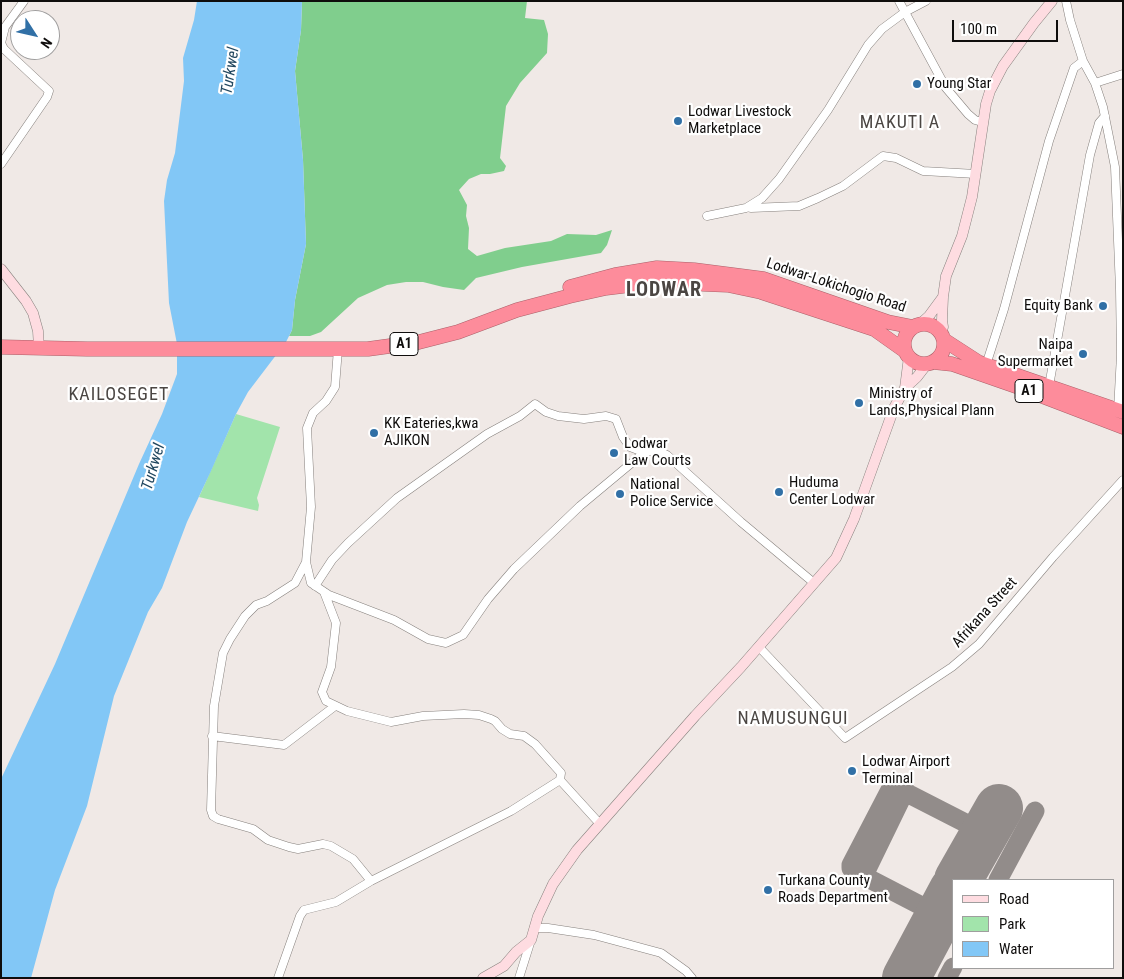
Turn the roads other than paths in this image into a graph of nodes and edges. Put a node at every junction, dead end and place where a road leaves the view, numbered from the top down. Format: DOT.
graph roads {
  1 [pos="899,1"];
  2 [pos="926,1"];
  3 [pos="1052,1"];
  4 [pos="1066,1"];
  5 [pos="22,2"];
  6 [pos="905,12"];
  7 [pos="1083,61"];
  8 [pos="1123,74"];
  9 [pos="1095,83"];
  10 [pos="1105,116"];
  11 [pos="982,122"];
  12 [pos="1,164"];
  13 [pos="976,174"];
  14 [pos="746,208"];
  15 [pos="707,216"];
  16 [pos="1,269"];
  17 [pos="943,297"];
  18 [pos="517,310"];
  19 [pos="916,326"];
  20 [pos="943,337"];
  21 [pos="1,347"];
  22 [pos="39,348"];
  23 [pos="338,349"];
  24 [pos="907,354"];
  25 [pos="930,363"];
  26 [pos="986,365"];
  27 [pos="1050,386"];
  28 [pos="905,388"];
  29 [pos="1121,411"];
  30 [pos="1123,427"];
  31 [pos="646,451"];
  32 [pos="1123,480"];
  33 [pos="306,562"];
  34 [pos="814,583"];
  35 [pos="315,586"];
  36 [pos="324,592"];
  37 [pos="759,646"];
  38 [pos="335,706"];
  39 [pos="212,736"];
  40 [pos="560,780"];
  41 [pos="600,824"];
  42 [pos="372,881"];
  43 [pos="534,928"];
  44 [pos="530,940"];
  45 [pos="278,978"];
  46 [pos="483,978"];
  47 [pos="519,978"];
  48 [pos="692,978"];
  1 -- 6 [label="street"];
  2 -- 6 [label="street"];
  3 -- 11 [label="street"];
  4 -- 7 [label="street"];
  5 -- 12 [label="street"];
  6 -- 11 [label="street"];
  6 -- 14 [label="street"];
  7 -- 9 [label="street"];
  7 -- 26 [label="street"];
  8 -- 9 [label="street"];
  9 -- 10 [label="street"];
  10 -- 27 [label="street"];
  10 -- 29 [label="street"];
  11 -- 13 [label="street"];
  13 -- 14 [label="street"];
  13 -- 17 [label="street"];
  14 -- 15 [label="street"];
  16 -- 22 [label="street"];
  17 -- 19 [label="street"];
  17 -- 20 [label="street"];
  18 -- 19 [label="highway, Lodwar-Lokichogio Road / A1"];
  18 -- 23 [label="highway, A1"];
  18 -- 24 [label="highway, Lodwar-Lokichogio Road / A1"];
  19 -- 20 [label="highway, A1"];
  19 -- 24 [label="highway"];
  20 -- 25 [label="highway"];
  20 -- 26 [label="highway, A1"];
  21 -- 22 [label="highway, A1"];
  22 -- 23 [label="highway, A1"];
  23 -- 33 [label="street"];
  24 -- 25 [label="highway, A1"];
  24 -- 28 [label="street"];
  25 -- 28 [label="street"];
  25 -- 30 [label="highway, A1"];
  26 -- 27 [label="highway, A1"];
  27 -- 29 [label="highway, A1"];
  28 -- 34 [label="street"];
  31 -- 34 [label="street"];
  31 -- 35 [label="street"];
  31 -- 36 [label="street"];
  32 -- 37 [label="street, Afrikana Street"];
  33 -- 35 [label="street"];
  33 -- 39 [label="street"];
  34 -- 37 [label="street"];
  35 -- 36 [label="street"];
  36 -- 38 [label="street"];
  37 -- 41 [label="street"];
  38 -- 39 [label="street"];
  38 -- 40 [label="street"];
  39 -- 42 [label="street"];
  40 -- 41 [label="street"];
  40 -- 42 [label="street"];
  41 -- 43 [label="street"];
  42 -- 45 [label="street"];
  43 -- 44 [label="street"];
  43 -- 48 [label="street"];
  44 -- 46 [label="street"];
  44 -- 47 [label="street"];
}
